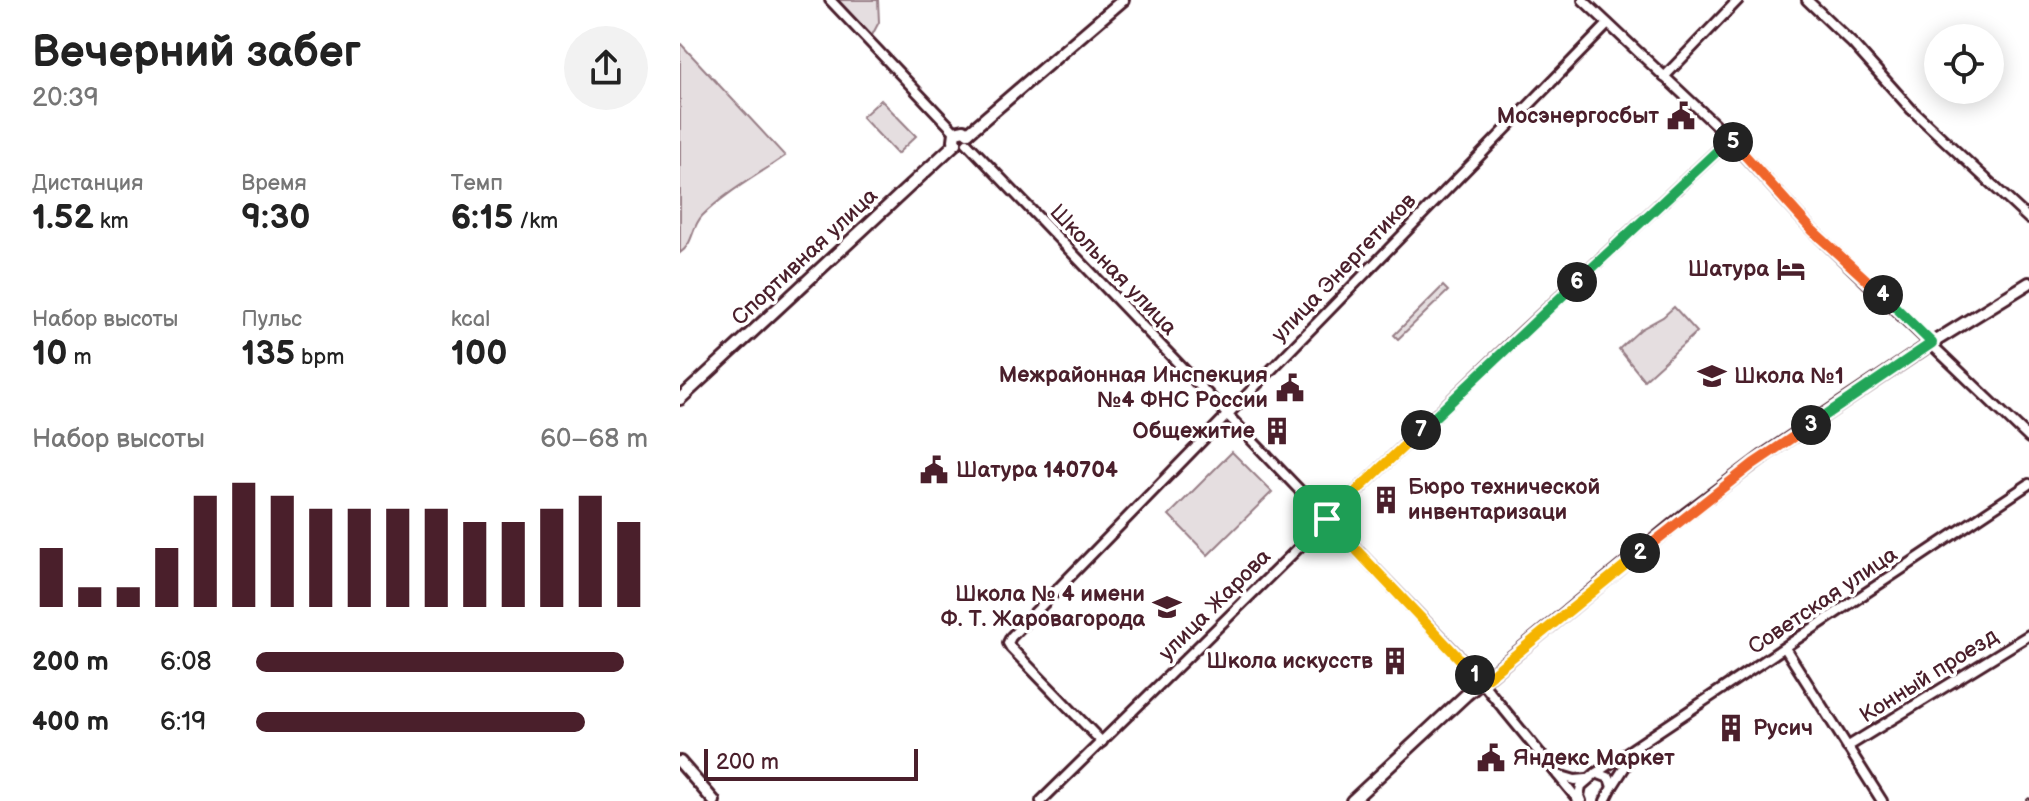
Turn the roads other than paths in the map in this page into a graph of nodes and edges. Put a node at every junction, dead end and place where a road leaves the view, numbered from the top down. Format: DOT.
graph roads {
  1 [pos="830,0"];
  2 [pos="1123,0"];
  3 [pos="1583,0"];
  4 [pos="1738,0"];
  5 [pos="1807,0"];
  6 [pos="1608,24"];
  7 [pos="1664,77"];
  8 [pos="961,138"];
  9 [pos="1730,139"];
  10 [pos="2029,219"];
  11 [pos="2029,283"];
  12 [pos="1932,343"];
  13 [pos="680,399"];
  14 [pos="1225,415"];
  15 [pos="2029,438"];
  16 [pos="2029,484"];
  17 [pos="1327,519"];
  18 [pos="2029,635"];
  19 [pos="1785,648"];
  20 [pos="1482,682"];
  21 [pos="1102,742"];
  22 [pos="1847,747"];
  23 [pos="1637,748"];
  24 [pos="680,762"];
  25 [pos="1596,773"];
  26 [pos="1557,775"];
  27 [pos="1587,779"];
  28 [pos="1612,787"];
  29 [pos="714,801"];
  30 [pos="1041,801"];
  31 [pos="1352,801"];
  32 [pos="1580,801"];
  33 [pos="1605,801"];
  34 [pos="1882,801"];
  1 -- 8 [label="street, Школьная улица"];
  2 -- 8 [label="street, Спортивная улица"];
  3 -- 6 [label="street"];
  4 -- 7 [label="street"];
  5 -- 10 [label="street"];
  6 -- 7 [label="street"];
  6 -- 14 [label="street, улица Энергетиков"];
  7 -- 9 [label="street"];
  8 -- 13 [label="street, Спортивная улица"];
  8 -- 14 [label="street, Школьная улица"];
  9 -- 12 [label="street"];
  9 -- 17 [label="street, улица Жарова"];
  11 -- 12 [label="street"];
  12 -- 15 [label="street"];
  12 -- 20 [label="street"];
  14 -- 17 [label="street, Школьная улица"];
  14 -- 21 [label="street, улица Энергетиков"];
  16 -- 19 [label="street, Советская улица"];
  17 -- 20 [label="street, Школьная улица"];
  17 -- 21 [label="street, улица Жарова"];
  18 -- 22 [label="street, Конный проезд"];
  19 -- 22 [label="street, Конный проезд"];
  19 -- 23 [label="street, Советская улица"];
  20 -- 26 [label="street, Школьная улица"];
  20 -- 31 [label="street"];
  21 -- 30 [label="street, улица Жарова"];
  22 -- 34 [label="street, Конный проезд"];
  23 -- 25 [label="street, Советская улица"];
  23 -- 28 [label="street, Советская улица"];
  24 -- 29 [label="street"];
  25 -- 27 [label="street, Советская улица"];
  25 -- 28 [label="street"];
  26 -- 27 [label="street"];
  26 -- 32 [label="street, Школьная улица"];
  27 -- 32 [label="street"];
  28 -- 33 [label="street, Советская улица"];
}
